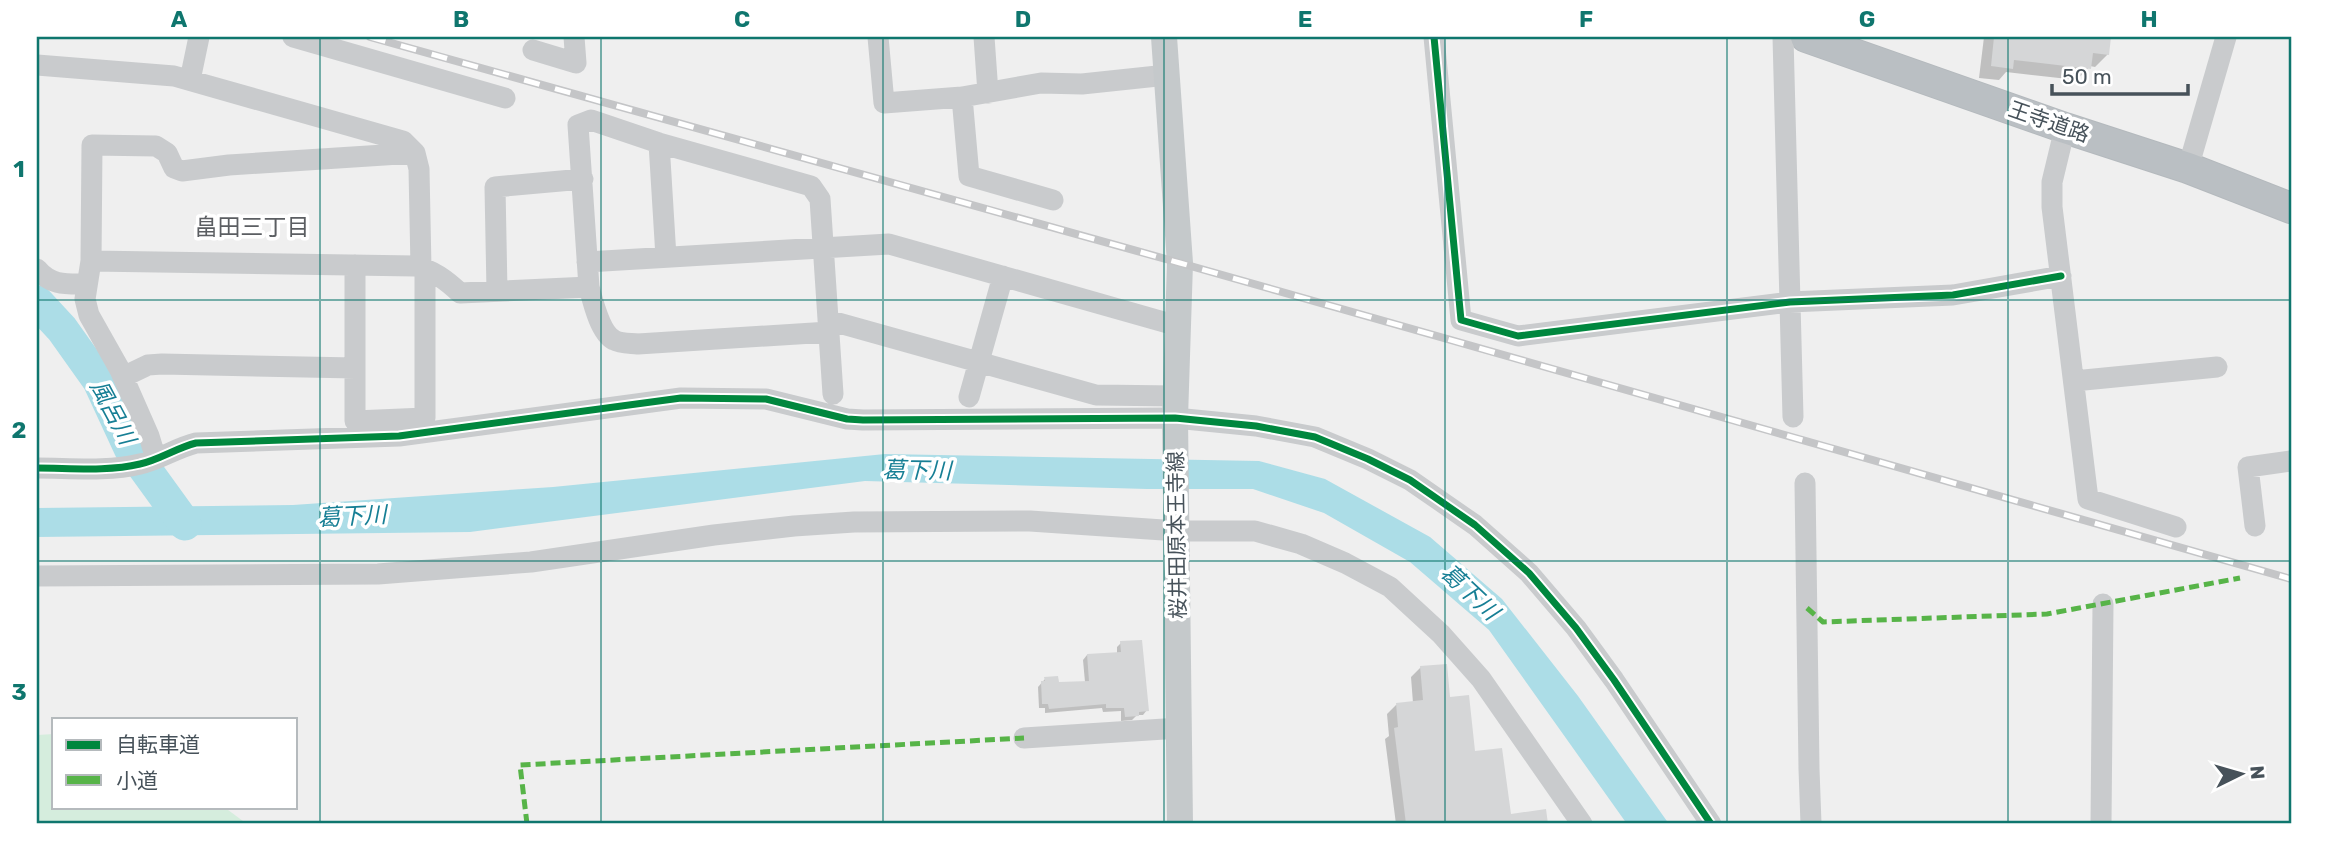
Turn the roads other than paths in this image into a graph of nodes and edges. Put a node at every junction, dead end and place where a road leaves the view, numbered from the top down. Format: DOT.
graph roads {
  1 [pos="199,37"];
  2 [pos="293,37"];
  3 [pos="574,37"];
  4 [pos="878,37"];
  5 [pos="984,37"];
  6 [pos="1164,37"];
  7 [pos="1434,37"];
  8 [pos="1783,37"];
  9 [pos="1806,37"];
  10 [pos="2226,37"];
  11 [pos="533,50"];
  12 [pos="37,65"];
  13 [pos="1167,75"];
  14 [pos="190,80"];
  15 [pos="988,93"];
  16 [pos="962,97"];
  17 [pos="505,98"];
  18 [pos="2065,128"];
  19 [pos="659,143"];
  20 [pos="415,153"];
  21 [pos="2188,168"];
  22 [pos="583,179"];
  23 [pos="1053,200"];
  24 [pos="2291,208"];
  25 [pos="823,248"];
  26 [pos="666,257"];
  27 [pos="91,261"];
  28 [pos="587,262"];
  29 [pos="355,265"];
  30 [pos="423,268"];
  31 [pos="37,269"];
  32 [pos="1003,276"];
  33 [pos="2061,276"];
  34 [pos="87,284"];
  35 [pos="589,287"];
  36 [pos="497,291"];
  37 [pos="1790,302"];
  38 [pos="828,326"];
  39 [pos="1178,326"];
  40 [pos="979,361"];
  41 [pos="2217,367"];
  42 [pos="355,368"];
  43 [pos="123,377"];
  44 [pos="2074,381"];
  45 [pos="832,394"];
  46 [pos="969,397"];
  47 [pos="1176,407"];
  48 [pos="1793,417"];
  49 [pos="156,459"];
  50 [pos="2291,461"];
  51 [pos="37,468"];
  52 [pos="1805,483"];
  53 [pos="2255,526"];
  54 [pos="2176,527"];
  55 [pos="1178,531"];
  56 [pos="37,576"];
  57 [pos="2103,604"];
  58 [pos="1180,728"];
  59 [pos="1024,738"];
  60 [pos="1180,824"];
  61 [pos="1583,824"];
  62 [pos="1711,824"];
  63 [pos="1811,824"];
  64 [pos="2101,824"];
  1 -- 14 [label="street"];
  2 -- 17 [label="street"];
  3 -- 11 [label="street"];
  4 -- 16 [label="street"];
  5 -- 15 [label="street"];
  6 -- 13 [label="main road, 桜井田原本王寺線"];
  7 -- 37 [label="street"];
  8 -- 37 [label="street"];
  9 -- 18 [label="highway, 王寺道路"];
  10 -- 21 [label="street"];
  12 -- 14 [label="street"];
  13 -- 15 [label="street"];
  13 -- 39 [label="main road, 桜井田原本王寺線"];
  14 -- 20 [label="street"];
  15 -- 16 [label="street"];
  16 -- 23 [label="street"];
  18 -- 21 [label="highway, 王寺道路"];
  18 -- 33 [label="street"];
  19 -- 22 [label="street"];
  19 -- 25 [label="street"];
  19 -- 26 [label="street"];
  20 -- 27 [label="street"];
  20 -- 30 [label="street"];
  21 -- 24 [label="highway, 王寺道路"];
  22 -- 28 [label="street"];
  22 -- 36 [label="street"];
  25 -- 26 [label="street"];
  25 -- 32 [label="street"];
  25 -- 38 [label="street"];
  26 -- 28 [label="street"];
  27 -- 29 [label="street"];
  27 -- 34 [label="street"];
  28 -- 35 [label="street"];
  29 -- 30 [label="street"];
  29 -- 42 [label="street"];
  30 -- 36 [label="street"];
  30 -- 42 [label="street"];
  31 -- 34 [label="street"];
  32 -- 39 [label="street"];
  32 -- 40 [label="street"];
  33 -- 37 [label="street"];
  33 -- 44 [label="street"];
  34 -- 43 [label="street"];
  35 -- 36 [label="street"];
  35 -- 38 [label="street"];
  37 -- 48 [label="street"];
  38 -- 40 [label="street"];
  38 -- 45 [label="street"];
  39 -- 47 [label="main road, 桜井田原本王寺線"];
  40 -- 46 [label="street"];
  40 -- 47 [label="street"];
  41 -- 44 [label="street"];
  42 -- 43 [label="street"];
  43 -- 49 [label="street"];
  44 -- 54 [label="street"];
  47 -- 49 [label="street"];
  47 -- 55 [label="main road, 桜井田原本王寺線"];
  47 -- 62 [label="street"];
  49 -- 51 [label="street"];
  50 -- 53 [label="street"];
  52 -- 63 [label="street"];
  55 -- 56 [label="street"];
  55 -- 58 [label="main road, 桜井田原本王寺線"];
  55 -- 61 [label="street"];
  57 -- 64 [label="street"];
  58 -- 59 [label="street"];
  58 -- 60 [label="main road, 桜井田原本王寺線"];
}
